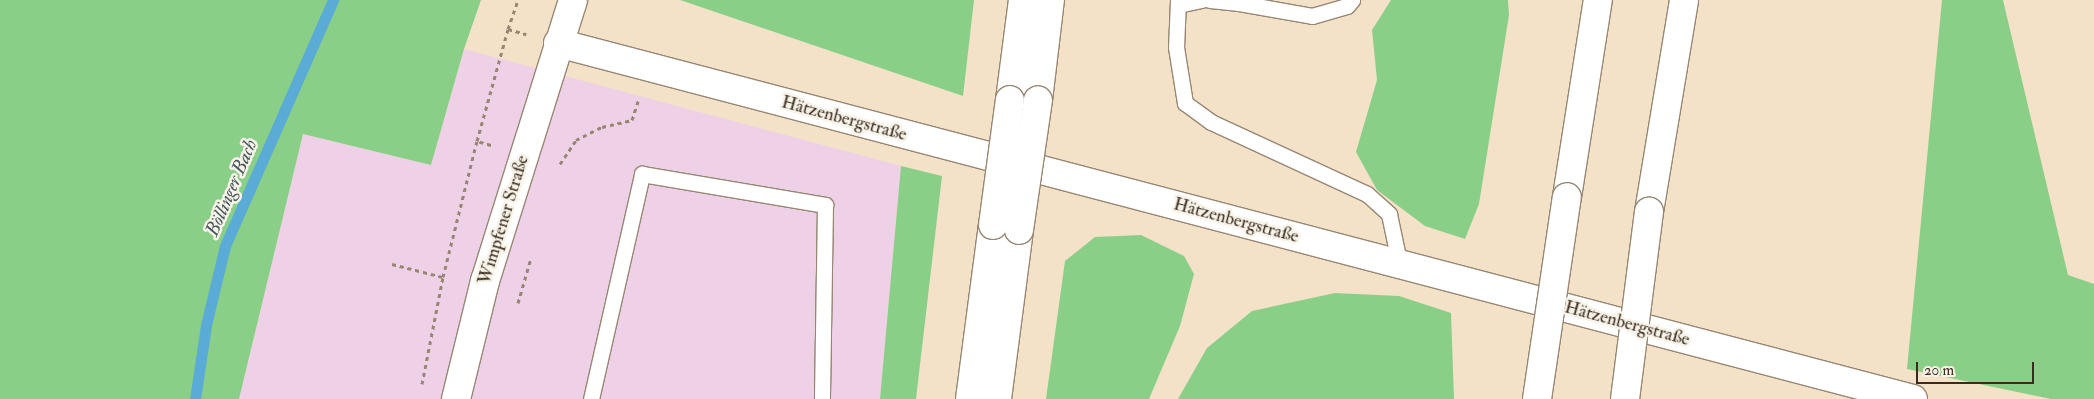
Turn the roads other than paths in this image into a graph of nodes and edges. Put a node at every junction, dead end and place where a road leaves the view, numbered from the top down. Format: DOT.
graph roads {
  1 [pos="574,0"];
  2 [pos="1023,0"];
  3 [pos="1050,0"];
  4 [pos="1200,0"];
  5 [pos="1210,0"];
  6 [pos="1352,0"];
  7 [pos="1598,0"];
  8 [pos="1684,0"];
  9 [pos="1178,2"];
  10 [pos="558,42"];
  11 [pos="1006,228"];
  12 [pos="1400,266"];
  13 [pos="456,399"];
  14 [pos="590,399"];
  15 [pos="822,399"];
  16 [pos="970,399"];
  17 [pos="997,399"];
  18 [pos="1537,399"];
  19 [pos="1625,399"];
  20 [pos="1913,399"];
  1 -- 10 [label="main road, Wimpfener Straße"];
  2 -- 11 [label="main road, bridge"];
  3 -- 11 [label="main road, bridge"];
  4 -- 9 [label="lane"];
  5 -- 6 [label="lane"];
  7 -- 18 [label="main road, bridge"];
  8 -- 19 [label="main road, bridge"];
  9 -- 12 [label="lane"];
  10 -- 12 [label="main road, Hätzenbergstraße"];
  10 -- 13 [label="main road, Wimpfener Straße"];
  11 -- 16 [label="main road"];
  11 -- 17 [label="main road"];
  12 -- 20 [label="main road, Hätzenbergstraße"];
  14 -- 15 [label="lane"];
}
